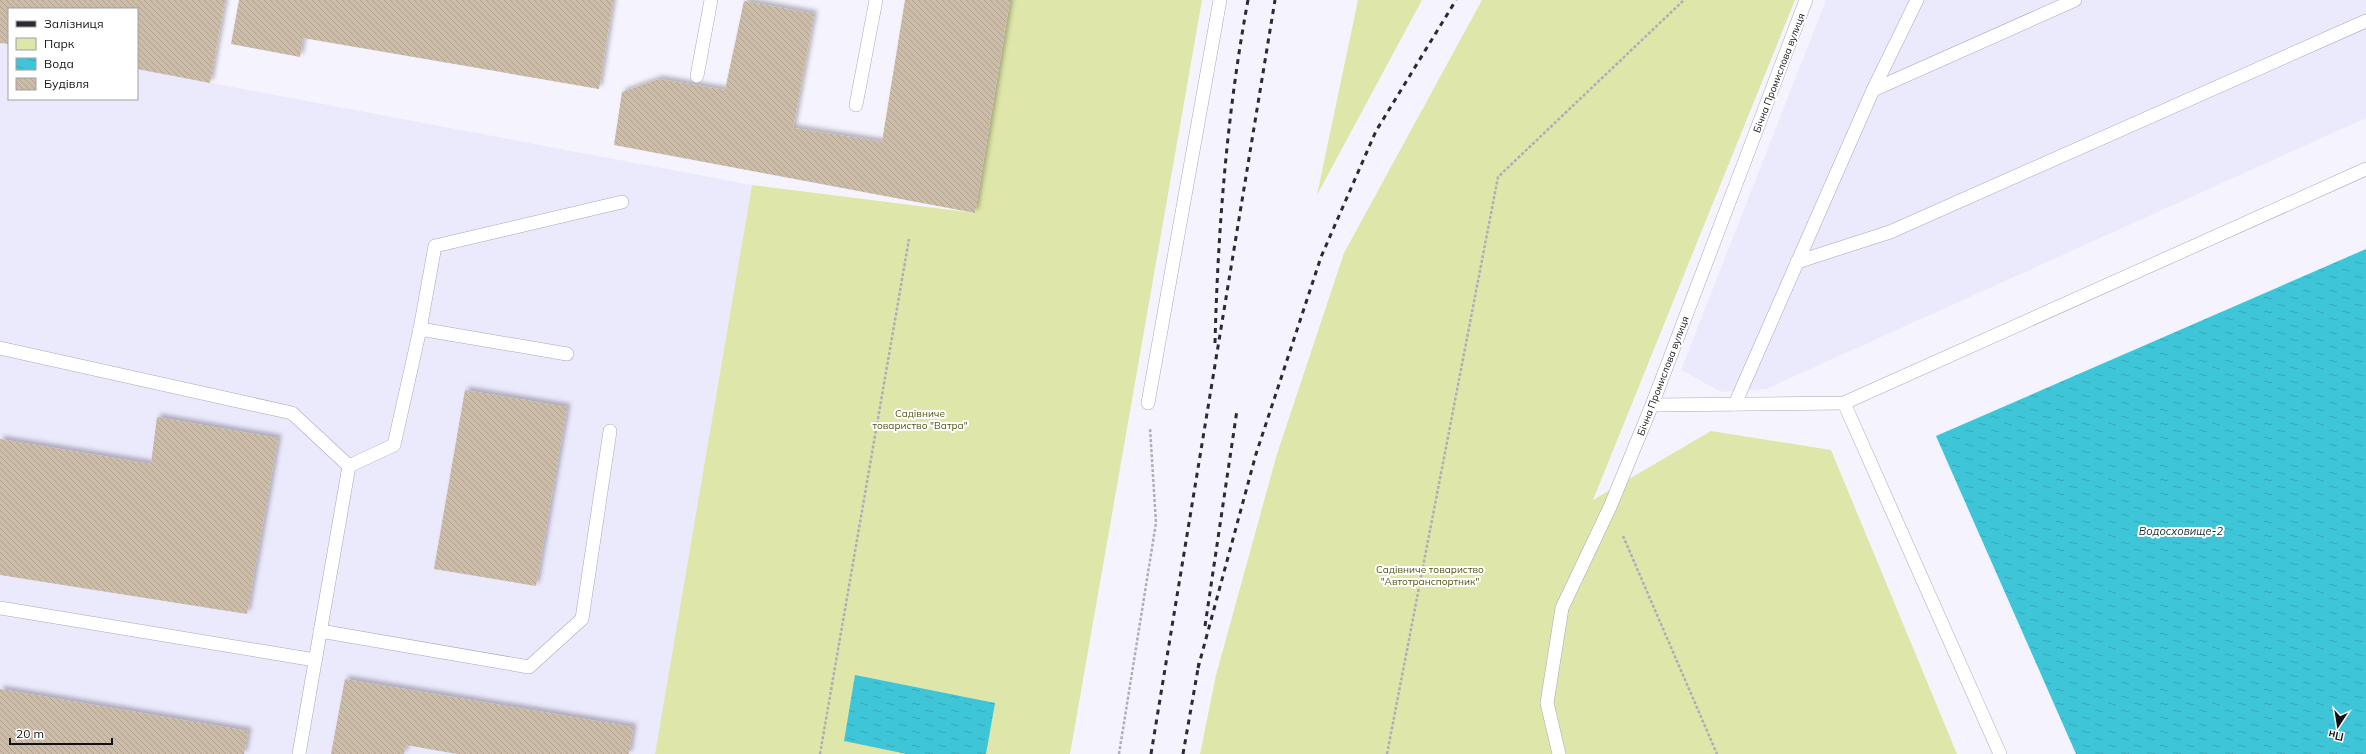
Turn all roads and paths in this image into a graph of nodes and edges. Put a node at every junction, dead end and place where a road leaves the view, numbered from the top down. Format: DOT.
graph roads {
  1 [pos="711,0"];
  2 [pos="876,0"];
  3 [pos="1220,0"];
  4 [pos="1684,0"];
  5 [pos="1806,0"];
  6 [pos="1918,0"];
  7 [pos="2075,0"];
  8 [pos="2366,21"];
  9 [pos="697,76"];
  10 [pos="1873,90"];
  11 [pos="856,105"];
  12 [pos="2366,168"];
  13 [pos="622,202"];
  14 [pos="909,239"];
  15 [pos="1798,262"];
  16 [pos="420,329"];
  17 [pos="0,348"];
  18 [pos="567,354"];
  19 [pos="1148,403"];
  20 [pos="1844,403"];
  21 [pos="1735,404"];
  22 [pos="1652,405"];
  23 [pos="610,432"];
  24 [pos="348,466"];
  25 [pos="1610,507"];
  26 [pos="0,608"];
  27 [pos="320,631"];
  28 [pos="315,660"];
  29 [pos="299,754"];
  30 [pos="820,754"];
  31 [pos="1119,754"];
  32 [pos="1387,754"];
  33 [pos="1558,754"];
  34 [pos="1717,754"];
  35 [pos="2000,754"];
  1 -- 9 [label="lane"];
  2 -- 11 [label="lane"];
  3 -- 19 [label="lane"];
  4 -- 32 [label="path"];
  5 -- 22 [label="lane, Бічна Промислова вулиця"];
  6 -- 10 [label="lane"];
  7 -- 10 [label="lane"];
  8 -- 15 [label="lane"];
  10 -- 15 [label="lane"];
  12 -- 20 [label="lane"];
  13 -- 16 [label="lane"];
  14 -- 30 [label="path"];
  15 -- 21 [label="lane"];
  16 -- 18 [label="lane"];
  16 -- 24 [label="lane"];
  17 -- 24 [label="lane"];
  19 -- 31 [label="path"];
  20 -- 21 [label="lane"];
  20 -- 35 [label="lane"];
  21 -- 22 [label="lane"];
  22 -- 25 [label="lane, Бічна Промислова вулиця"];
  23 -- 27 [label="lane"];
  24 -- 27 [label="lane"];
  25 -- 33 [label="lane, Бічна Промислова вулиця"];
  25 -- 34 [label="path"];
  26 -- 28 [label="lane"];
  27 -- 28 [label="lane"];
  28 -- 29 [label="lane"];
}
